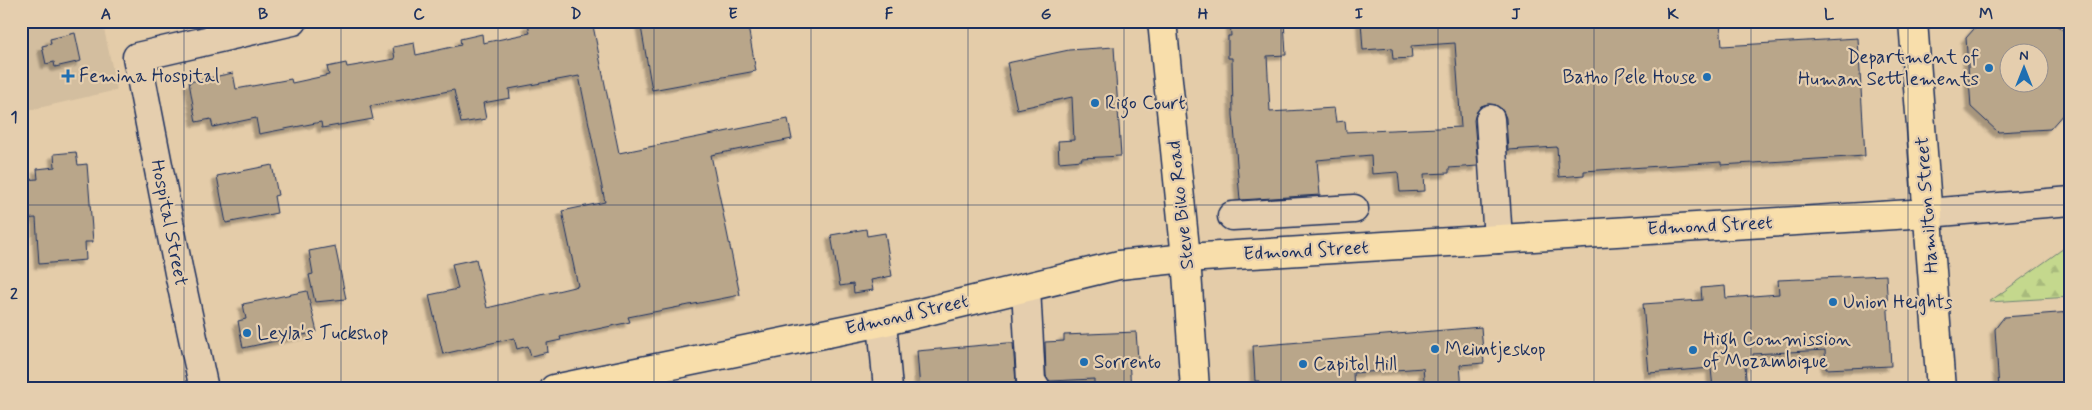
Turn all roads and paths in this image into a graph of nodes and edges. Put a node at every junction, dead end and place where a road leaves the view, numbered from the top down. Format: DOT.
graph roads {
  1 [pos="293,21"];
  2 [pos="1162,21"];
  3 [pos="1180,21"];
  4 [pos="1913,21"];
  5 [pos="1169,86"];
  6 [pos="1490,119"];
  7 [pos="2071,200"];
  8 [pos="1354,209"];
  9 [pos="1290,213"];
  10 [pos="1928,213"];
  11 [pos="1232,216"];
  12 [pos="1498,239"];
  13 [pos="1291,251"];
  14 [pos="1186,258"];
  15 [pos="1026,288"];
  16 [pos="882,322"];
  17 [pos="204,389"];
  18 [pos="554,389"];
  19 [pos="888,389"];
  20 [pos="1036,389"];
  21 [pos="1195,389"];
  22 [pos="1941,389"];
  1 -- 17 [label="street, Hospital Street"];
  2 -- 5 [label="main road, Steve Biko Road"];
  3 -- 5 [label="main road"];
  4 -- 10 [label="main road, Hamilton Street"];
  5 -- 14 [label="main road, Steve Biko Road"];
  6 -- 12 [label="street"];
  7 -- 10 [label="street, Edmond Street"];
  8 -- 9 [label="street"];
  9 -- 11 [label="street"];
  9 -- 13 [label="street"];
  10 -- 12 [label="main road, Edmond Street"];
  10 -- 22 [label="main road, Hamilton Street"];
  12 -- 13 [label="main road, Edmond Street"];
  13 -- 14 [label="main road, Edmond Street"];
  14 -- 15 [label="main road, Edmond Street"];
  14 -- 21 [label="main road, Steve Biko Road"];
  15 -- 16 [label="main road, Edmond Street"];
  15 -- 20 [label="street"];
  16 -- 18 [label="main road, Edmond Street"];
  16 -- 19 [label="street"];
}
